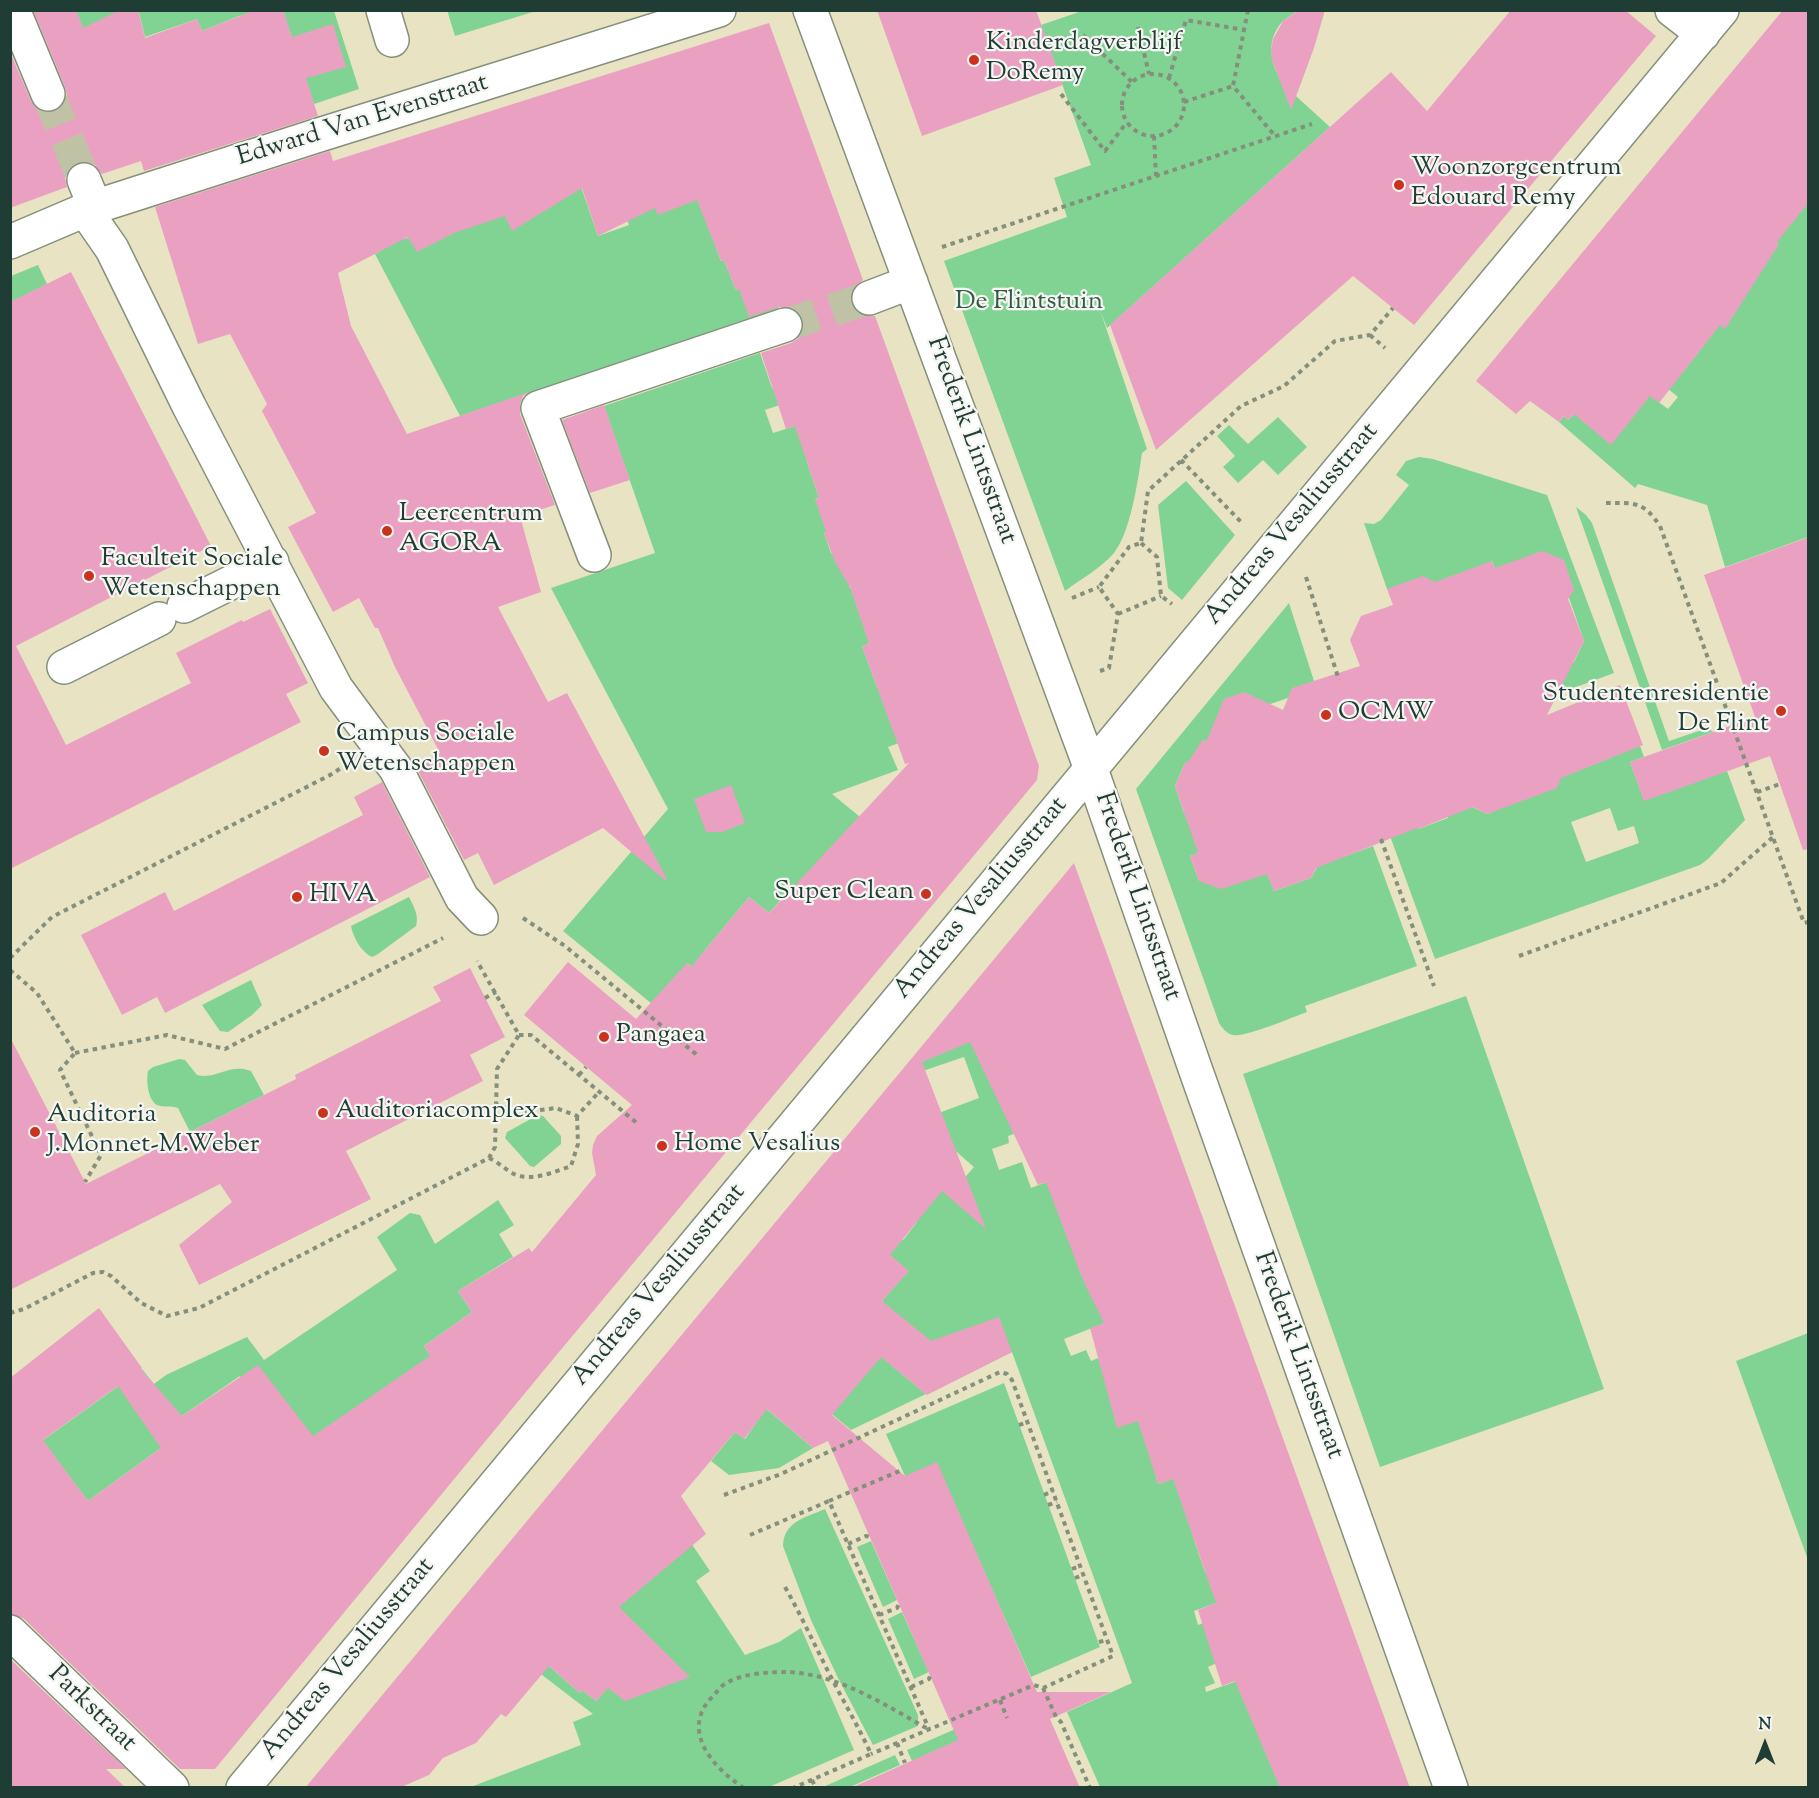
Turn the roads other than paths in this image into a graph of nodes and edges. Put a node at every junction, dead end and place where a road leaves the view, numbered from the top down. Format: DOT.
graph roads {
  1 [pos="719,10"];
  2 [pos="810,10"];
  3 [pos="1671,10"];
  4 [pos="17,19"];
  5 [pos="1712,22"];
  6 [pos="48,94"];
  7 [pos="88,199"];
  8 [pos="10,242"];
  9 [pos="907,271"];
  10 [pos="869,298"];
  11 [pos="785,326"];
  12 [pos="594,555"];
  13 [pos="272,562"];
  14 [pos="64,667"];
  15 [pos="1091,769"];
  16 [pos="470,924"];
  17 [pos="10,1632"];
  18 [pos="172,1788"];
  19 [pos="243,1788"];
  20 [pos="1451,1788"];
  1 -- 7 [label="street, Edward Van Evenstraat"];
  2 -- 9 [label="street, Frederik Lintsstraat"];
  3 -- 5 [label="street"];
  4 -- 6 [label="street"];
  5 -- 15 [label="street, Andreas Vesaliusstraat"];
  7 -- 8 [label="street, Edward Van Evenstraat"];
  7 -- 13 [label="street"];
  9 -- 10 [label="street"];
  9 -- 15 [label="street, Frederik Lintsstraat"];
  11 -- 12 [label="street"];
  13 -- 14 [label="street"];
  13 -- 16 [label="street"];
  15 -- 19 [label="street, Andreas Vesaliusstraat"];
  15 -- 20 [label="street, Frederik Lintsstraat"];
  17 -- 18 [label="street, Parkstraat"];
}
